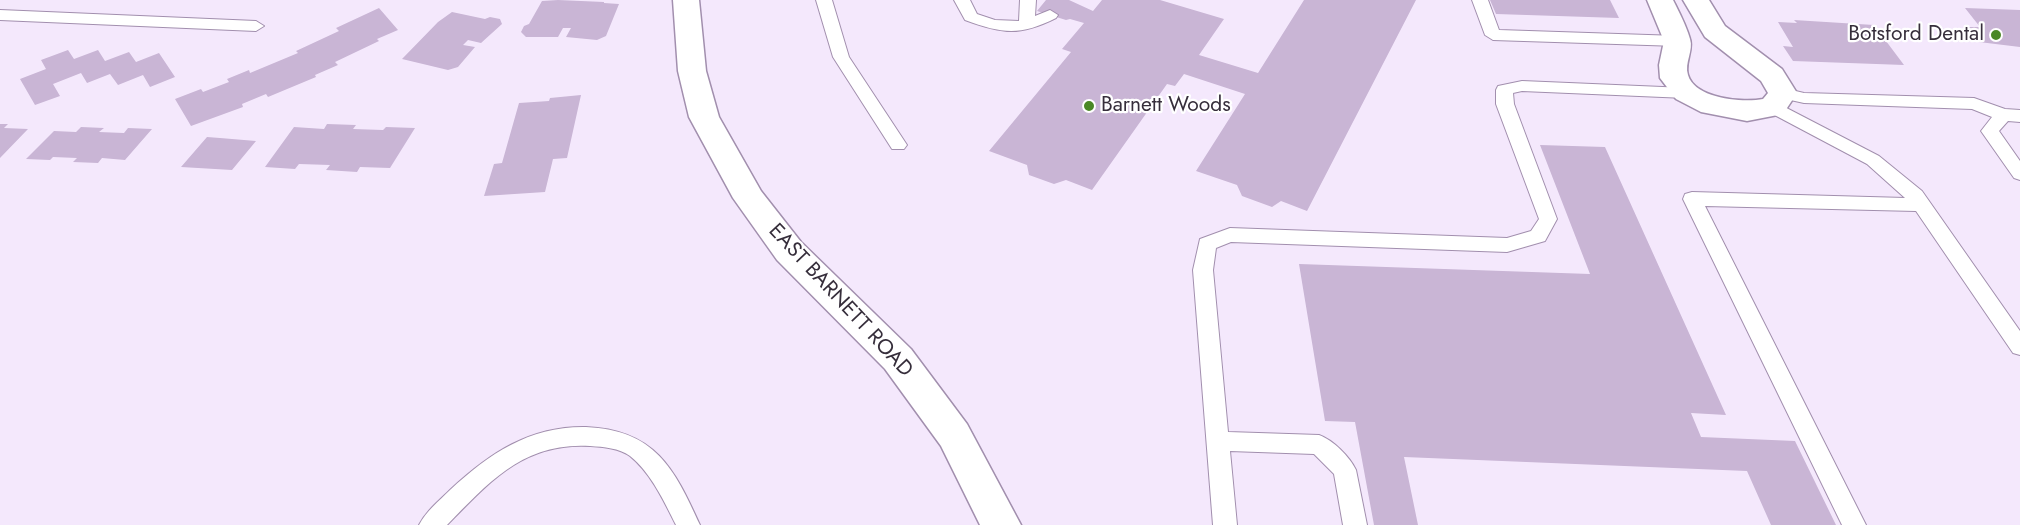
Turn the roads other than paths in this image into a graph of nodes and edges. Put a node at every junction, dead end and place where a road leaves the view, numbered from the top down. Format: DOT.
graph roads {
  1 [pos="686,0"];
  2 [pos="824,0"];
  3 [pos="962,0"];
  4 [pos="1028,0"];
  5 [pos="1480,0"];
  6 [pos="1660,0"];
  7 [pos="1696,0"];
  8 [pos="0,15"];
  9 [pos="1050,15"];
  10 [pos="256,26"];
  11 [pos="1027,26"];
  12 [pos="1678,41"];
  13 [pos="1686,93"];
  14 [pos="1778,100"];
  15 [pos="2012,115"];
  16 [pos="898,145"];
  17 [pos="2020,174"];
  18 [pos="1921,205"];
  19 [pos="2020,347"];
  20 [pos="1218,441"];
  21 [pos="431,525"];
  22 [pos="688,525"];
  23 [pos="1001,525"];
  24 [pos="1225,525"];
  25 [pos="1355,525"];
  26 [pos="1854,525"];
  1 -- 23 [label="main road, EAST BARNETT ROAD"];
  2 -- 16 [label="lane"];
  3 -- 11 [label="lane"];
  4 -- 11 [label="lane"];
  5 -- 12 [label="lane"];
  6 -- 12 [label="main road"];
  7 -- 14 [label="main road"];
  8 -- 10 [label="lane"];
  9 -- 11 [label="lane"];
  12 -- 13 [label="main road"];
  13 -- 14 [label="main road"];
  13 -- 20 [label="lane"];
  14 -- 15 [label="lane"];
  14 -- 18 [label="lane"];
  15 -- 17 [label="lane"];
  18 -- 19 [label="lane"];
  18 -- 26 [label="lane"];
  20 -- 24 [label="lane"];
  20 -- 25 [label="lane"];
  21 -- 22 [label="lane"];
}
